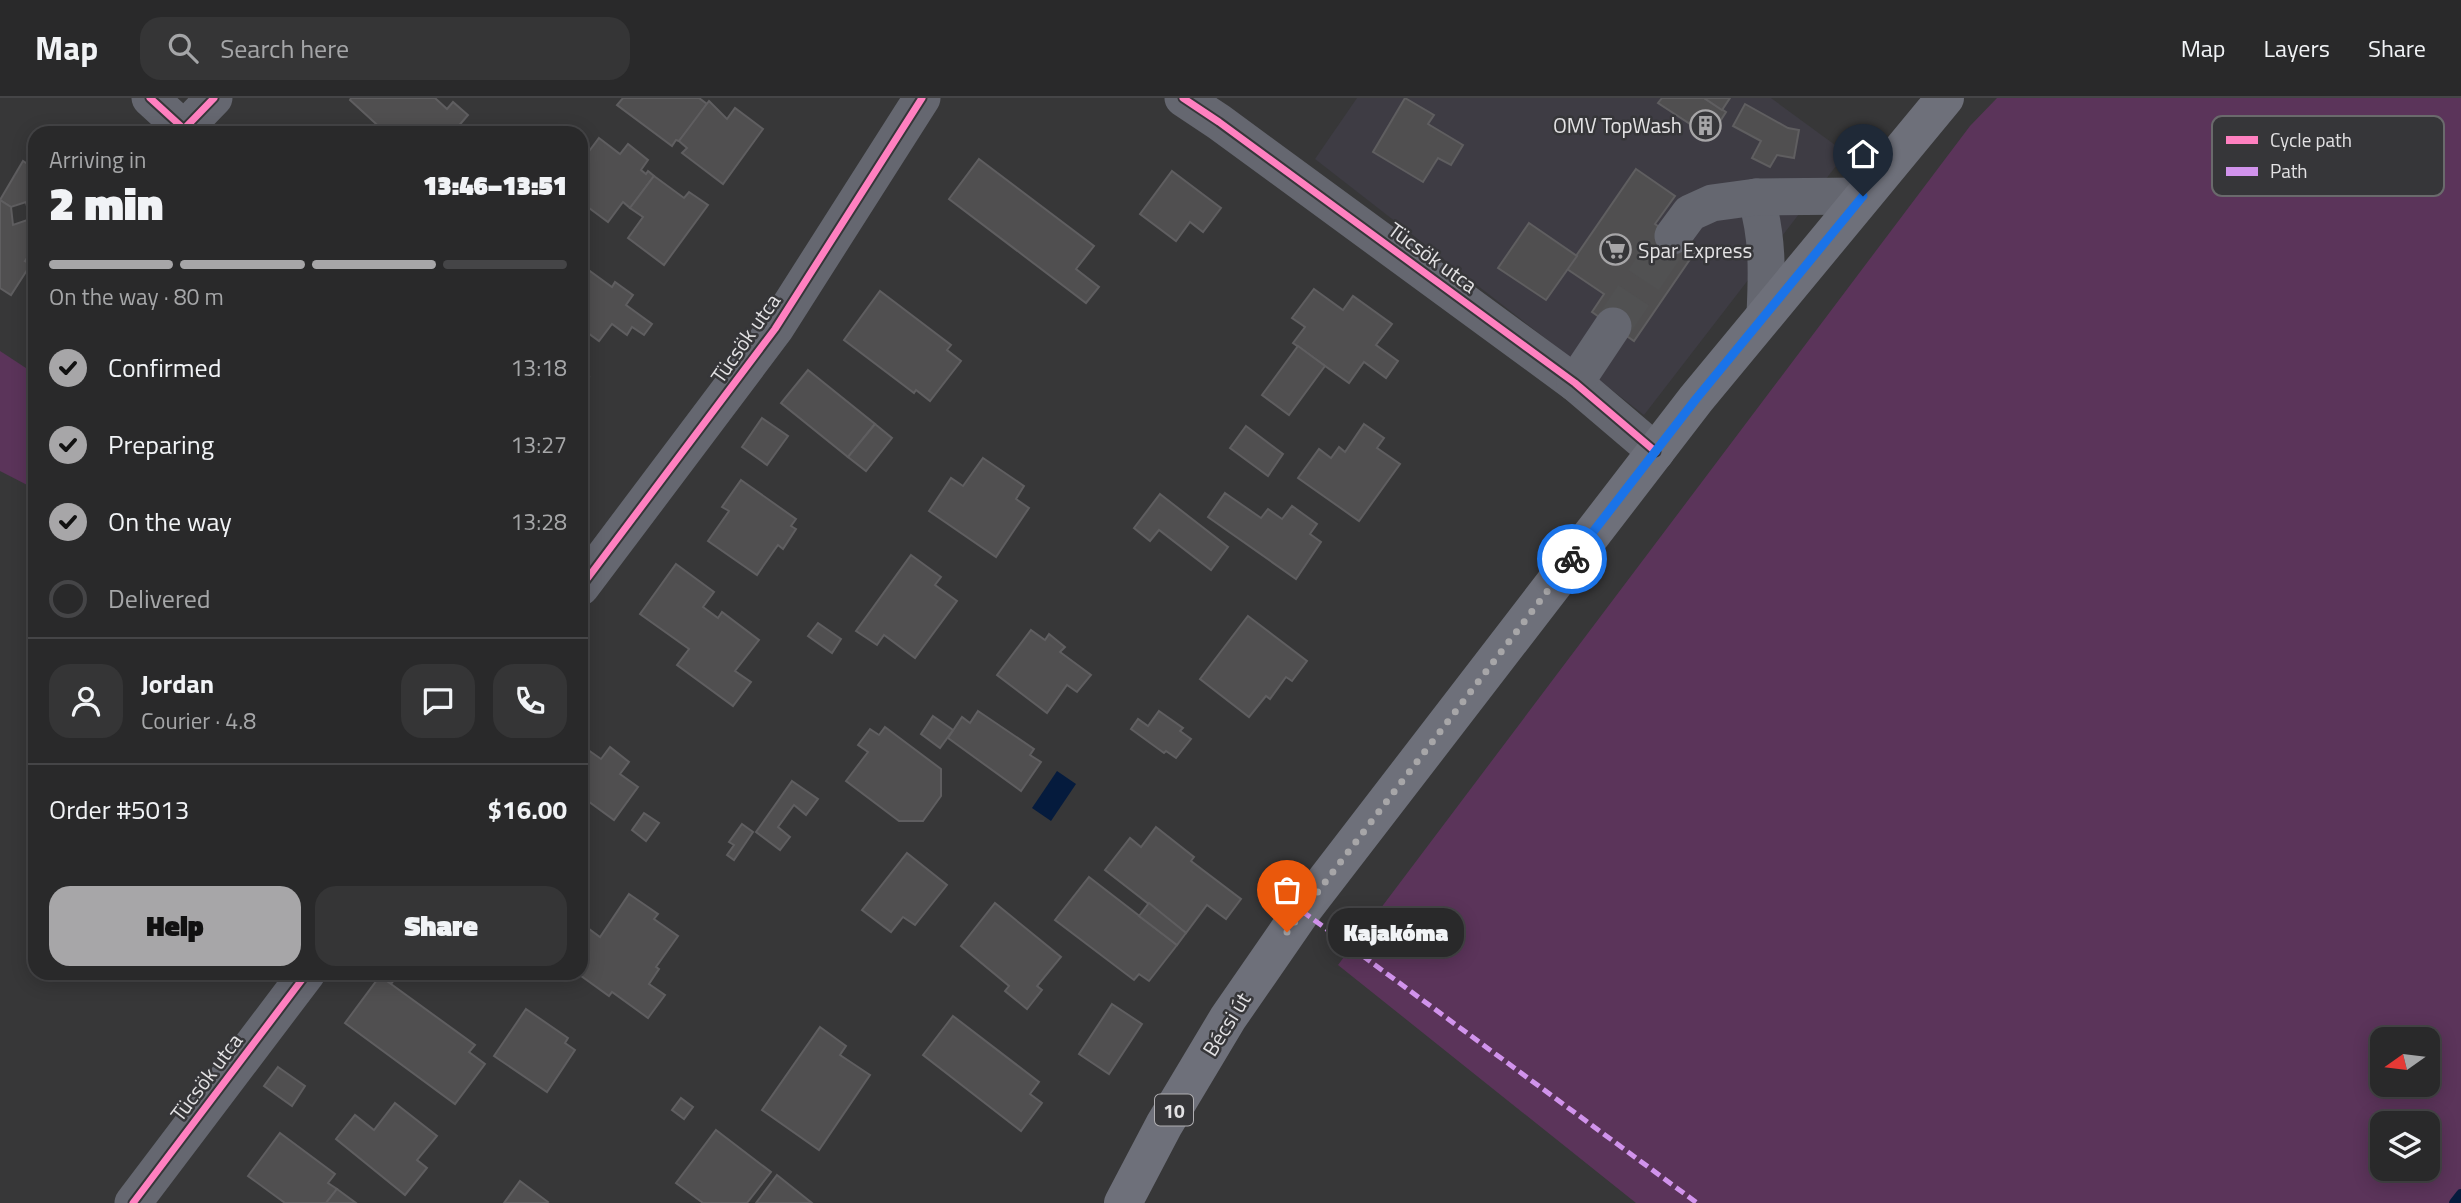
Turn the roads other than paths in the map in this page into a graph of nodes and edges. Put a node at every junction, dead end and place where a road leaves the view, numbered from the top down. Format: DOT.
graph roads {
  1 [pos="150,98"];
  2 [pos="214,98"];
  3 [pos="922,98"];
  4 [pos="1183,98"];
  5 [pos="1945,98"];
  6 [pos="1227,110"];
  7 [pos="181,126"];
  8 [pos="187,126"];
  9 [pos="1863,196"];
  10 [pos="1756,197"];
  11 [pos="1673,236"];
  12 [pos="1765,314"];
  13 [pos="1613,326"];
  14 [pos="1575,383"];
  15 [pos="1656,452"];
  16 [pos="588,578"];
  17 [pos="302,980"];
  18 [pos="133,1203"];
  19 [pos="1123,1203"];
  1 -- 7 [label="street"];
  2 -- 8 [label="street"];
  3 -- 16 [label="street, Tücsök utca"];
  4 -- 6 [label="street, Tücsök utca"];
  5 -- 9 [label="main road, Bécsi út / 10"];
  6 -- 14 [label="street, Tücsök utca"];
  9 -- 10 [label="street"];
  9 -- 12 [label="main road, Bécsi út / 10"];
  10 -- 11 [label="street"];
  10 -- 12 [label="street"];
  12 -- 15 [label="main road, Bécsi út / 10"];
  13 -- 14 [label="street"];
  14 -- 15 [label="street, Tücsök utca"];
  15 -- 19 [label="main road, Bécsi út / 10"];
  17 -- 18 [label="street, Tücsök utca"];
}
